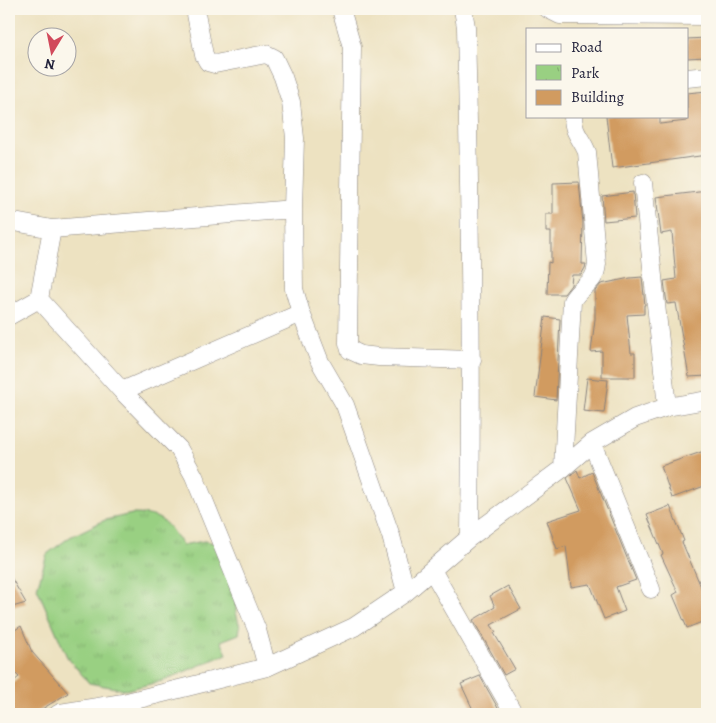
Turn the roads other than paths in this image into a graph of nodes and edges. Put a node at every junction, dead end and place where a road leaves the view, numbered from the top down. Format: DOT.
graph roads {
  1 [pos="195,9"];
  2 [pos="341,9"];
  3 [pos="463,9"];
  4 [pos="548,9"];
  5 [pos="645,12"];
  6 [pos="707,16"];
  7 [pos="707,76"];
  8 [pos="688,78"];
  9 [pos="572,118"];
  10 [pos="643,183"];
  11 [pos="293,209"];
  12 [pos="9,221"];
  13 [pos="52,229"];
  14 [pos="39,299"];
  15 [pos="301,312"];
  16 [pos="9,316"];
  17 [pos="472,360"];
  18 [pos="122,391"];
  19 [pos="707,400"];
  20 [pos="666,407"];
  21 [pos="592,443"];
  22 [pos="563,468"];
  23 [pos="470,538"];
  24 [pos="432,570"];
  25 [pos="651,589"];
  26 [pos="406,592"];
  27 [pos="267,666"];
  28 [pos="58,714"];
  29 [pos="514,714"];
  1 -- 11 [label="street"];
  2 -- 17 [label="street"];
  3 -- 17 [label="street"];
  4 -- 5 [label="street"];
  5 -- 6 [label="street"];
  7 -- 8 [label="street"];
  9 -- 22 [label="street"];
  10 -- 20 [label="street"];
  11 -- 13 [label="street"];
  11 -- 15 [label="street"];
  12 -- 13 [label="street"];
  13 -- 14 [label="street"];
  14 -- 16 [label="street"];
  14 -- 18 [label="street"];
  15 -- 18 [label="street"];
  15 -- 26 [label="street"];
  17 -- 23 [label="street"];
  18 -- 27 [label="street"];
  19 -- 20 [label="street"];
  20 -- 21 [label="street"];
  21 -- 22 [label="street"];
  21 -- 25 [label="street"];
  22 -- 23 [label="street"];
  23 -- 24 [label="street"];
  24 -- 26 [label="street"];
  24 -- 29 [label="street"];
  26 -- 27 [label="street"];
  27 -- 28 [label="street"];
}
